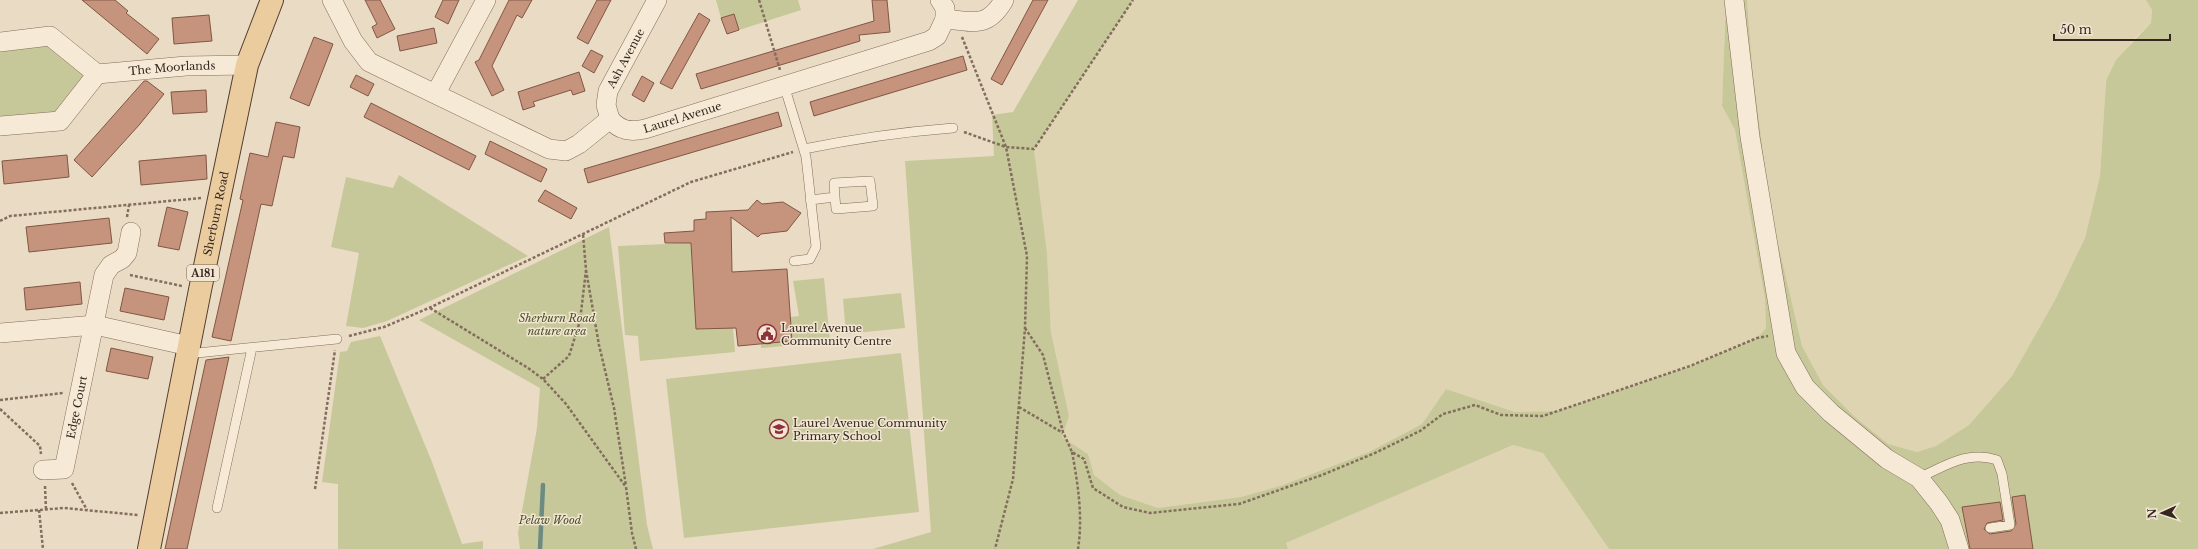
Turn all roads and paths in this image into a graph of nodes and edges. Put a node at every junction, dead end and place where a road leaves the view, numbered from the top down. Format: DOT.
graph roads {
  1 [pos="272,0"];
  2 [pos="332,0"];
  3 [pos="486,0"];
  4 [pos="657,0"];
  5 [pos="759,0"];
  6 [pos="940,0"];
  7 [pos="1004,0"];
  8 [pos="1133,0"];
  9 [pos="1734,0"];
  10 [pos="948,23"];
  11 [pos="0,42"];
  12 [pos="247,65"];
  13 [pos="97,74"];
  14 [pos="784,85"];
  15 [pos="436,92"];
  16 [pos="610,119"];
  17 [pos="0,126"];
  18 [pos="953,128"];
  19 [pos="1006,147"];
  20 [pos="804,149"];
  21 [pos="219,196"];
  22 [pos="835,197"];
  23 [pos="810,200"];
  24 [pos="0,221"];
  25 [pos="131,232"];
  26 [pos="583,234"];
  27 [pos="794,261"];
  28 [pos="107,270"];
  29 [pos="586,270"];
  30 [pos="200,290"];
  31 [pos="429,308"];
  32 [pos="94,325"];
  33 [pos="1025,328"];
  34 [pos="0,333"];
  35 [pos="1782,336"];
  36 [pos="337,339"];
  37 [pos="252,348"];
  38 [pos="188,350"];
  39 [pos="543,379"];
  40 [pos="80,391"];
  41 [pos="0,400"];
  42 [pos="1019,407"];
  43 [pos="1064,433"];
  44 [pos="1072,452"];
  45 [pos="64,469"];
  46 [pos="43,470"];
  47 [pos="1919,478"];
  48 [pos="626,487"];
  49 [pos="316,489"];
  50 [pos="217,508"];
  51 [pos="39,510"];
  52 [pos="87,510"];
  53 [pos="0,513"];
  54 [pos="155,516"];
  55 [pos="1990,528"];
  56 [pos="43,549"];
  57 [pos="149,549"];
  58 [pos="636,549"];
  59 [pos="995,549"];
  60 [pos="1078,549"];
  61 [pos="1959,549"];
  1 -- 12 [label="main road, Sherburn Road / A181"];
  2 -- 15 [label="street"];
  3 -- 15 [label="street"];
  4 -- 16 [label="street, Ash Avenue"];
  5 -- 14 [label="path"];
  6 -- 10 [label="street"];
  7 -- 10 [label="street"];
  8 -- 19 [label="path"];
  9 -- 35 [label="street"];
  10 -- 14 [label="street, Laurel Avenue"];
  10 -- 19 [label="path"];
  11 -- 13 [label="street"];
  12 -- 13 [label="street, The Moorlands"];
  12 -- 21 [label="main road, Sherburn Road / A181"];
  13 -- 17 [label="street"];
  14 -- 16 [label="street, Laurel Avenue"];
  14 -- 20 [label="lane"];
  15 -- 16 [label="street"];
  18 -- 19 [label="path"];
  18 -- 20 [label="lane"];
  19 -- 33 [label="path"];
  20 -- 23 [label="lane"];
  20 -- 26 [label="path"];
  21 -- 24 [label="path"];
  21 -- 30 [label="main road, Sherburn Road / A181"];
  22 -- 22 [label="lane"];
  22 -- 23 [label="lane"];
  23 -- 27 [label="lane"];
  25 -- 28 [label="street"];
  26 -- 29 [label="path"];
  26 -- 31 [label="path"];
  28 -- 30 [label="path"];
  28 -- 32 [label="street, Edge Court"];
  29 -- 39 [label="path"];
  29 -- 48 [label="path"];
  30 -- 38 [label="main road, Sherburn Road / A181"];
  31 -- 36 [label="path"];
  31 -- 39 [label="path"];
  32 -- 34 [label="street"];
  32 -- 38 [label="street"];
  32 -- 40 [label="street, Edge Court"];
  33 -- 42 [label="path"];
  33 -- 43 [label="path"];
  35 -- 44 [label="path"];
  35 -- 47 [label="street"];
  36 -- 37 [label="lane"];
  36 -- 49 [label="path"];
  37 -- 38 [label="lane"];
  37 -- 50 [label="lane"];
  38 -- 54 [label="main road, Sherburn Road / A181"];
  39 -- 48 [label="path"];
  40 -- 41 [label="path"];
  40 -- 45 [label="street, Edge Court"];
  42 -- 43 [label="path"];
  42 -- 59 [label="path"];
  43 -- 44 [label="path"];
  44 -- 60 [label="path"];
  45 -- 46 [label="street"];
  45 -- 52 [label="path"];
  47 -- 55 [label="lane"];
  47 -- 61 [label="street"];
  48 -- 58 [label="path"];
  51 -- 52 [label="path"];
  51 -- 53 [label="path"];
  51 -- 56 [label="path"];
  52 -- 54 [label="path"];
  54 -- 57 [label="main road, Sherburn Road / A181"];
}
